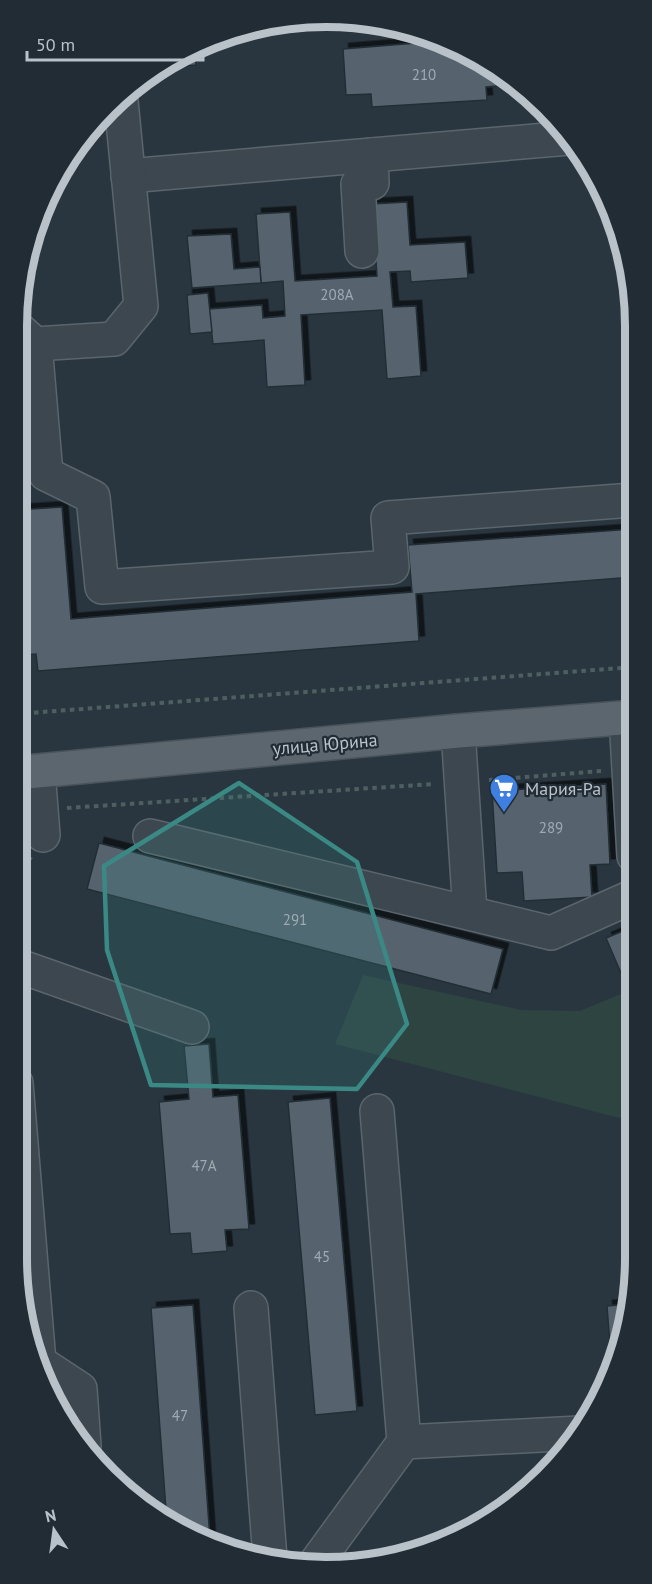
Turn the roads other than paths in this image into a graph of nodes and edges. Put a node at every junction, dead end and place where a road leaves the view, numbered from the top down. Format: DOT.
graph roads {
  1 [pos="122,108"];
  2 [pos="559,139"];
  3 [pos="371,156"];
  4 [pos="128,176"];
  5 [pos="362,251"];
  6 [pos="27,336"];
  7 [pos="27,343"];
  8 [pos="625,501"];
  9 [pos="625,718"];
  10 [pos="458,731"];
  11 [pos="27,772"];
  12 [pos="42,823"];
  13 [pos="150,836"];
  14 [pos="625,900"];
  15 [pos="470,914"];
  16 [pos="27,969"];
  17 [pos="192,1027"];
  18 [pos="377,1111"];
  19 [pos="27,1216"];
  20 [pos="251,1308"];
  21 [pos="37,1333"];
  22 [pos="49,1368"];
  23 [pos="83,1432"];
  24 [pos="568,1434"];
  25 [pos="404,1442"];
  26 [pos="269,1551"];
  27 [pos="320,1557"];
  1 -- 4 [label="lane"];
  2 -- 3 [label="lane"];
  3 -- 4 [label="lane"];
  3 -- 5 [label="lane"];
  4 -- 6 [label="lane"];
  7 -- 8 [label="lane"];
  9 -- 10 [label="main road, улица Юрина"];
  10 -- 11 [label="main road, улица Юрина"];
  10 -- 15 [label="lane"];
  11 -- 12 [label="lane"];
  13 -- 15 [label="lane"];
  14 -- 15 [label="lane"];
  16 -- 17 [label="lane"];
  18 -- 25 [label="lane"];
  19 -- 21 [label="lane"];
  20 -- 26 [label="lane"];
  22 -- 23 [label="lane"];
  24 -- 25 [label="lane"];
  25 -- 27 [label="lane"];
}
